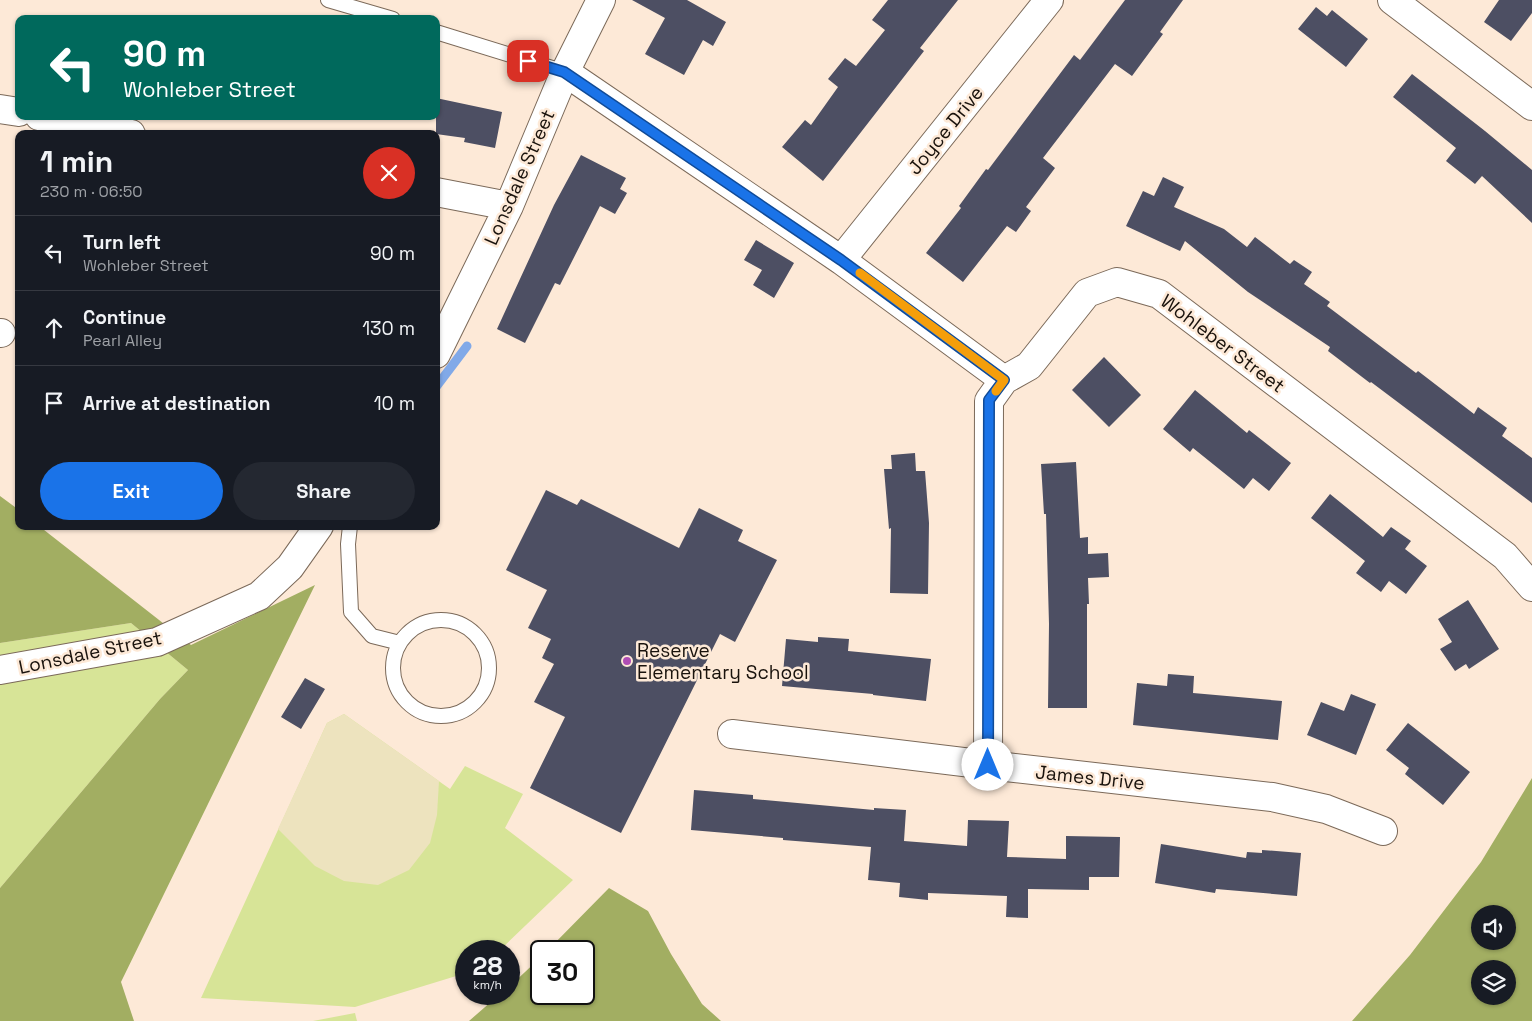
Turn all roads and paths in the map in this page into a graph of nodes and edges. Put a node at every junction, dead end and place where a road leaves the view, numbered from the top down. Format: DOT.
graph roads {
  1 [pos="328,0"];
  2 [pos="601,0"];
  3 [pos="1048,0"];
  4 [pos="1392,0"];
  5 [pos="370,5"];
  6 [pos="386,15"];
  7 [pos="440,33"];
  8 [pos="564,72"];
  9 [pos="1532,106"];
  10 [pos="0,109"];
  11 [pos="15,111"];
  12 [pos="60,120"];
  13 [pos="111,130"];
  14 [pos="440,193"];
  15 [pos="509,206"];
  16 [pos="841,260"];
  17 [pos="440,346"];
  18 [pos="1004,380"];
  19 [pos="316,530"];
  20 [pos="350,530"];
  21 [pos="1532,587"];
  22 [pos="400,643"];
  23 [pos="0,670"];
  24 [pos="732,734"];
  25 [pos="988,765"];
  26 [pos="1383,831"];
  1 -- 5 [label="lane"];
  2 -- 8 [label="street, Lonsdale Street"];
  3 -- 16 [label="street, Joyce Drive"];
  4 -- 9 [label="street"];
  5 -- 6 [label="lane"];
  7 -- 8 [label="lane"];
  8 -- 15 [label="street, Lonsdale Street"];
  8 -- 16 [label="street"];
  10 -- 11 [label="street"];
  12 -- 13 [label="street"];
  14 -- 15 [label="street"];
  15 -- 17 [label="street, Lonsdale Street"];
  16 -- 18 [label="street"];
  18 -- 21 [label="street, Wohleber Street"];
  18 -- 25 [label="street"];
  19 -- 23 [label="street, Lonsdale Street"];
  20 -- 22 [label="lane"];
  22 -- 22 [label="lane"];
  24 -- 25 [label="street, James Drive"];
  25 -- 26 [label="street, James Drive"];
}
